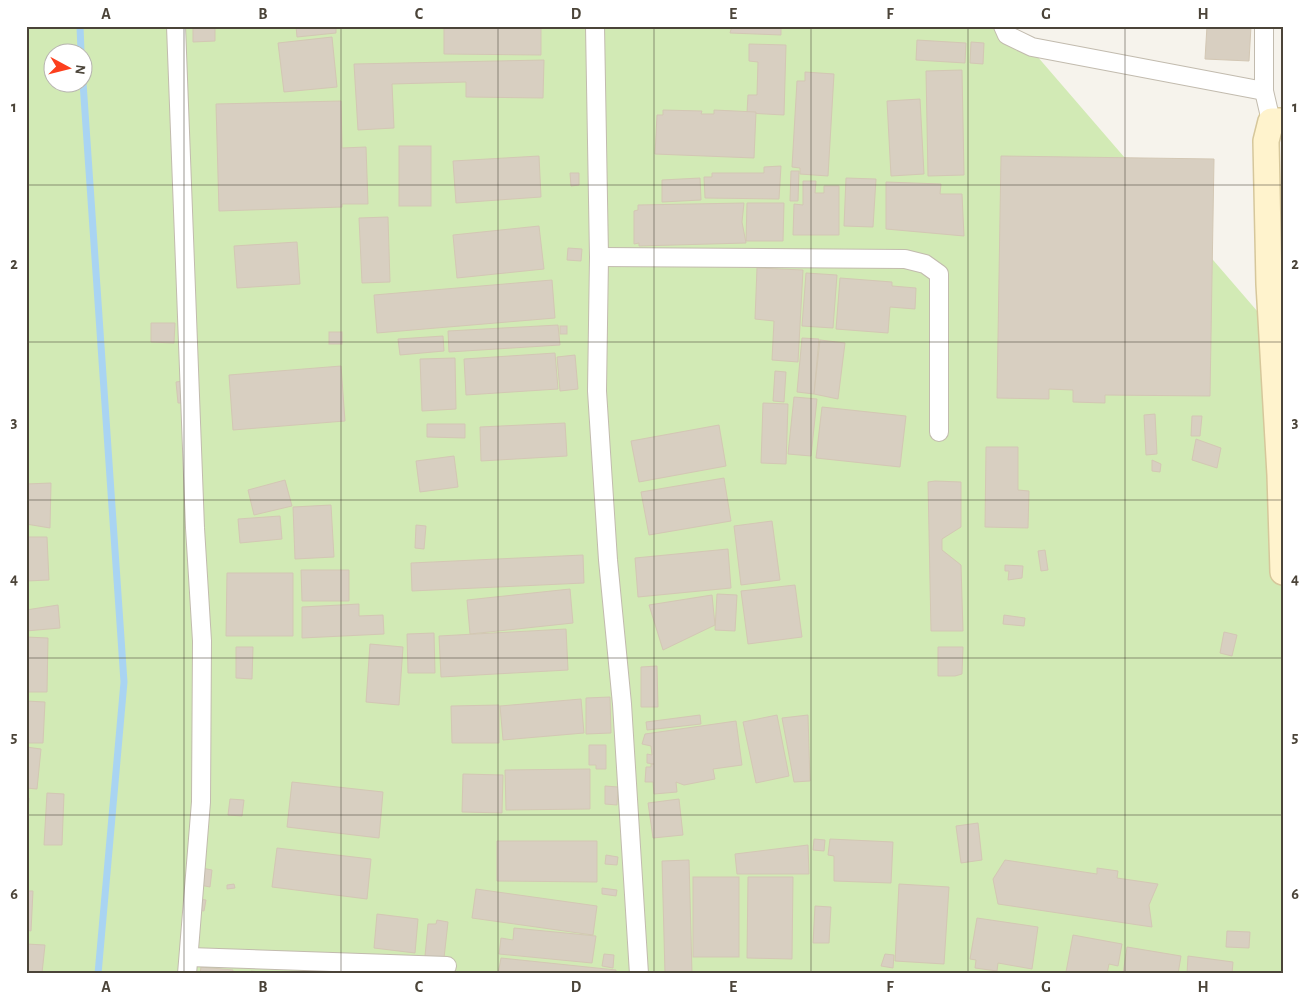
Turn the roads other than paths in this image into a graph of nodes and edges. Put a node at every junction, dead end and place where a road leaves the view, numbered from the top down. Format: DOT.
graph roads {
  1 [pos="176,26"];
  2 [pos="595,26"];
  3 [pos="1003,26"];
  4 [pos="1264,26"];
  5 [pos="1264,90"];
  6 [pos="1277,121"];
  7 [pos="599,256"];
  8 [pos="939,432"];
  9 [pos="1282,472"];
  10 [pos="1283,572"];
  11 [pos="188,965"];
  12 [pos="447,966"];
  13 [pos="639,974"];
  1 -- 11 [label="street"];
  2 -- 7 [label="street"];
  3 -- 5 [label="street"];
  4 -- 5 [label="street"];
  5 -- 6 [label="street"];
  6 -- 9 [label="street"];
  7 -- 8 [label="street"];
  7 -- 13 [label="street"];
  9 -- 10 [label="street"];
  11 -- 12 [label="street"];
}
